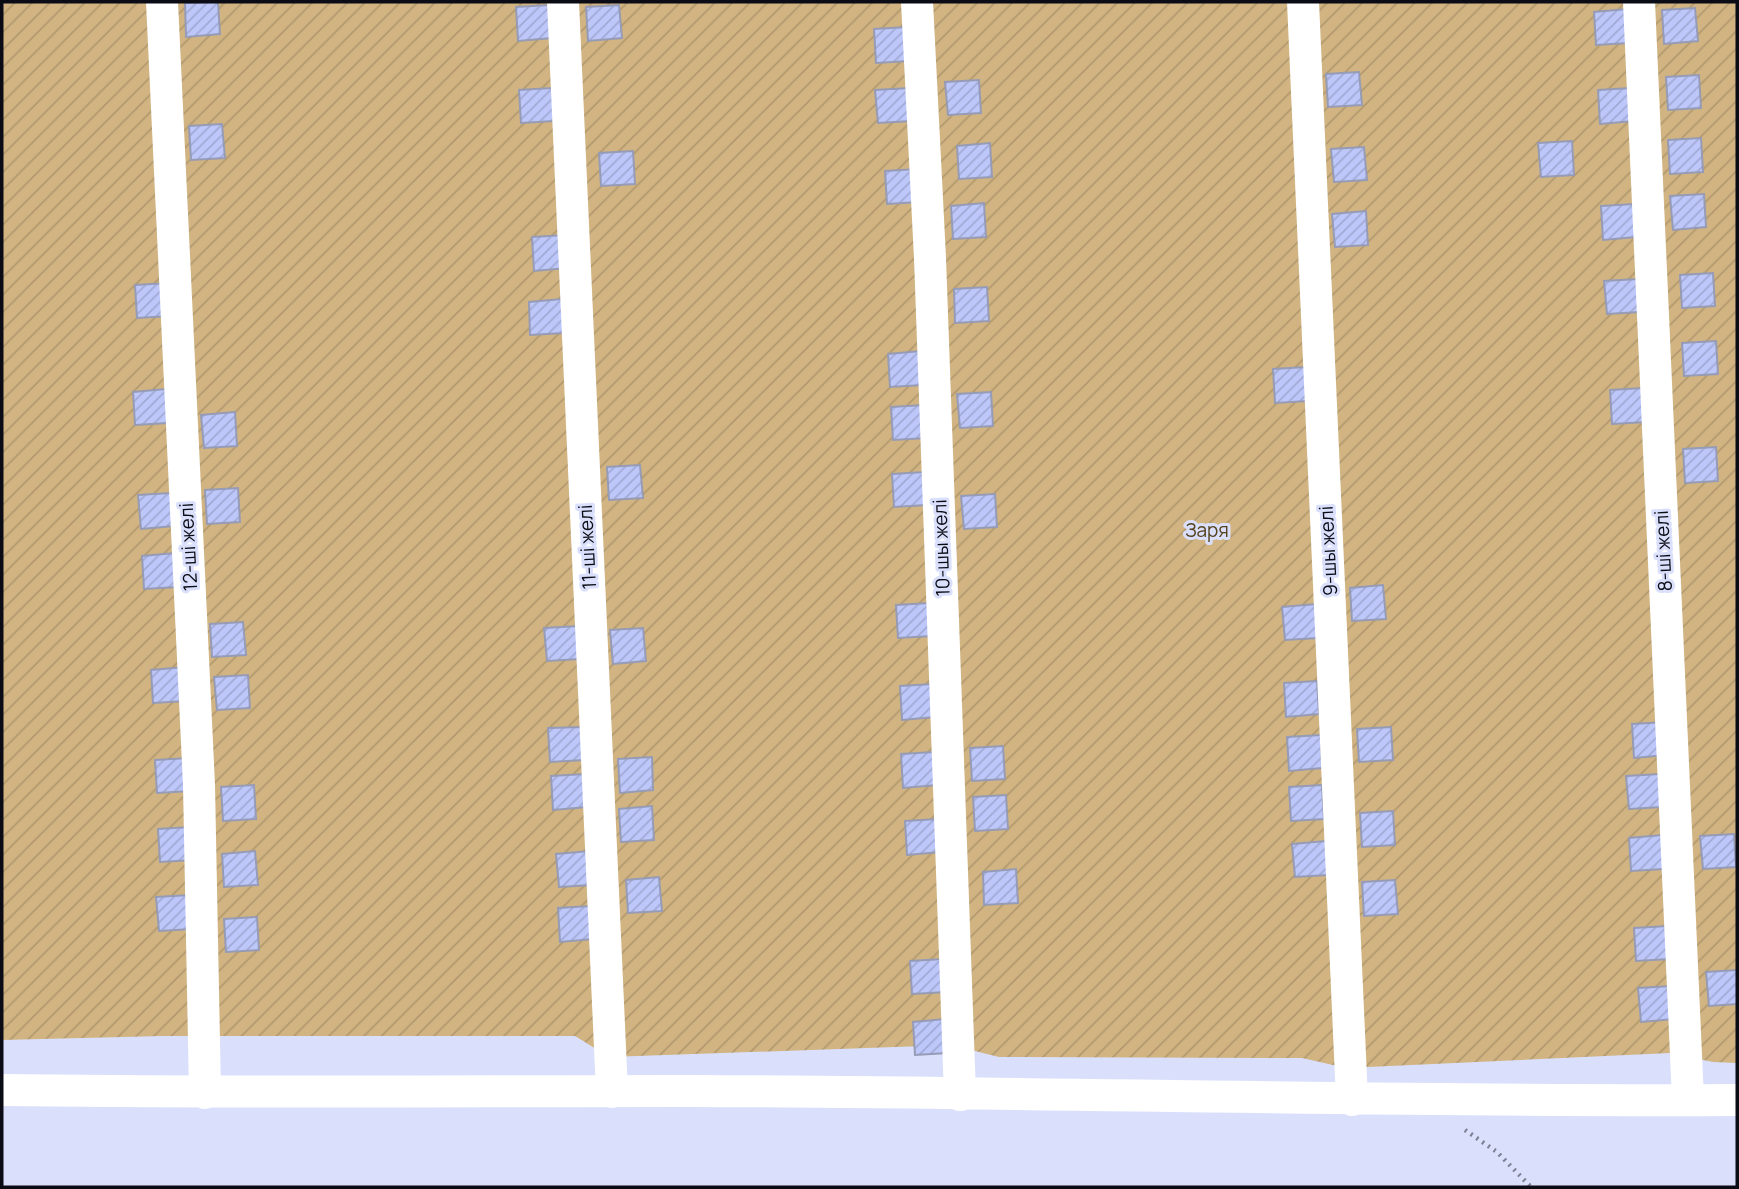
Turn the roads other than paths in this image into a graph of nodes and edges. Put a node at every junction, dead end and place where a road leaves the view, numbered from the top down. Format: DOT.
graph roads {
  1 [pos="162,2"];
  2 [pos="563,2"];
  3 [pos="918,2"];
  4 [pos="1303,2"];
  5 [pos="1639,2"];
  6 [pos="2,1090"];
  7 [pos="611,1092"];
  8 [pos="205,1093"];
  9 [pos="960,1095"];
  10 [pos="1352,1100"];
  11 [pos="1688,1100"];
  12 [pos="1737,1100"];
  1 -- 8 [label="street, 12-ші желі"];
  2 -- 7 [label="street, 11-ші желі"];
  3 -- 9 [label="street, 10-шы желі"];
  4 -- 10 [label="street, 9-шы желі"];
  5 -- 11 [label="street, 8-ші желі"];
  6 -- 8 [label="street"];
  7 -- 8 [label="street"];
  7 -- 9 [label="street"];
  9 -- 10 [label="street"];
  10 -- 11 [label="street"];
  11 -- 12 [label="street"];
}
